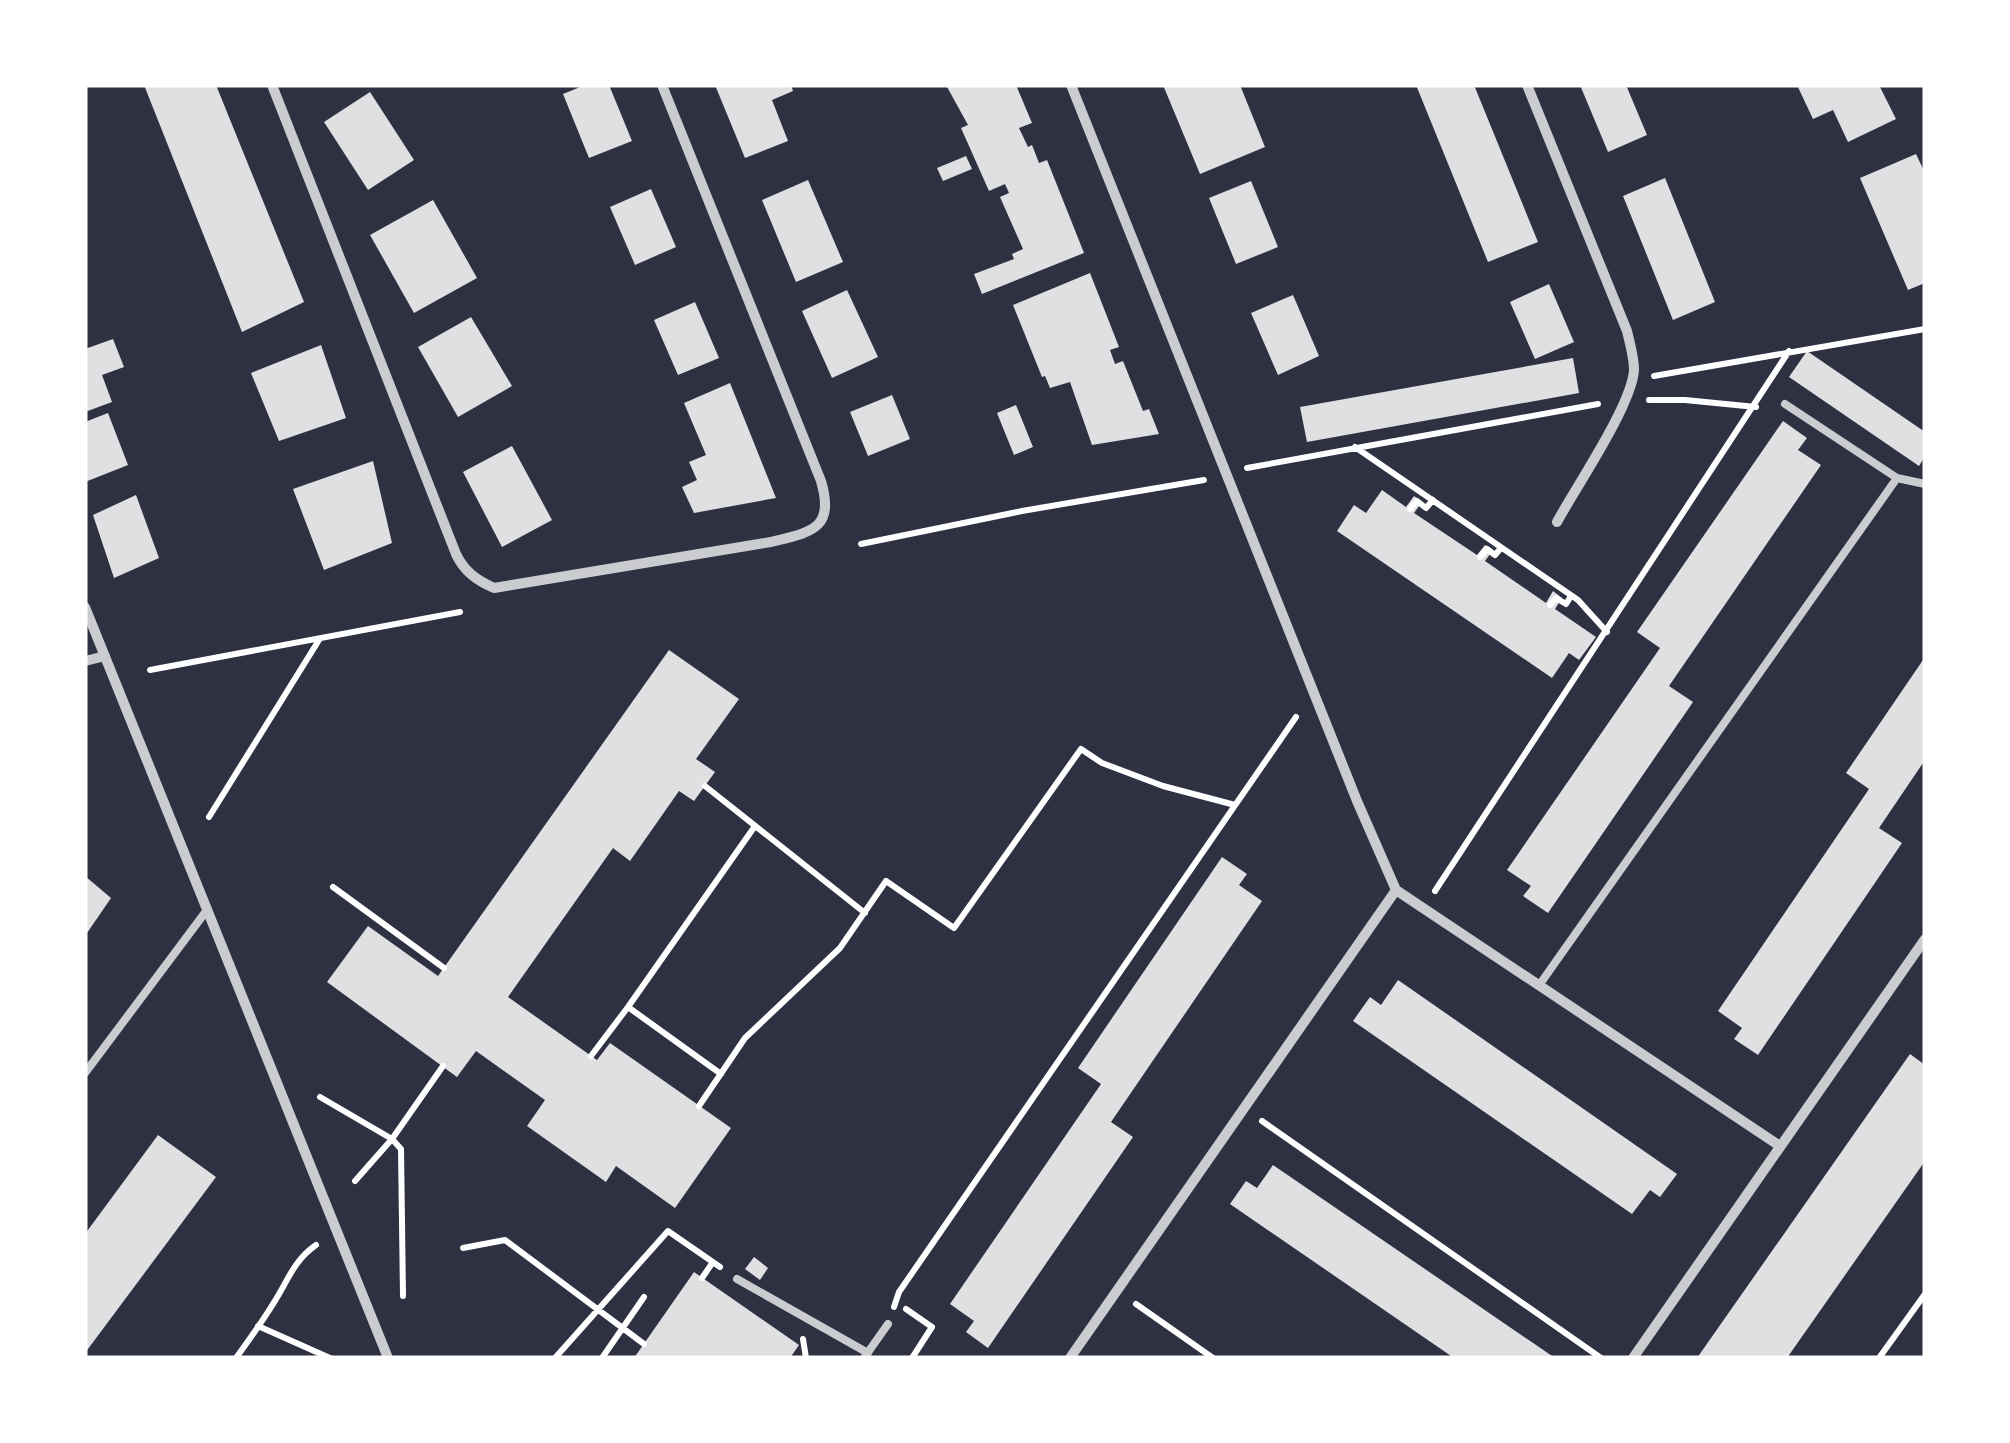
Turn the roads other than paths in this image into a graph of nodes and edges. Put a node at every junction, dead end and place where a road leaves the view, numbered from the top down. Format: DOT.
graph roads {
  1 [pos="272,85"];
  2 [pos="662,85"];
  3 [pos="1071,85"];
  4 [pos="1527,85"];
  5 [pos="1785,404"];
  6 [pos="1897,478"];
  7 [pos="1925,484"];
  8 [pos="1557,522"];
  9 [pos="85,607"];
  10 [pos="105,656"];
  11 [pos="85,661"];
  12 [pos="1396,890"];
  13 [pos="207,910"];
  14 [pos="1925,940"];
  15 [pos="1540,984"];
  16 [pos="85,1073"];
  17 [pos="1780,1146"];
  18 [pos="737,1279"];
  19 [pos="888,1324"];
  20 [pos="866,1356"];
  21 [pos="388,1358"];
  22 [pos="1070,1358"];
  23 [pos="1633,1358"];
  1 -- 2 [label="street"];
  3 -- 12 [label="street"];
  4 -- 8 [label="street"];
  5 -- 6 [label="lane"];
  6 -- 7 [label="lane"];
  6 -- 15 [label="lane"];
  9 -- 10 [label="street"];
  10 -- 11 [label="street"];
  10 -- 13 [label="street"];
  12 -- 15 [label="street"];
  12 -- 22 [label="street"];
  13 -- 16 [label="lane"];
  13 -- 21 [label="street"];
  14 -- 17 [label="street"];
  15 -- 17 [label="street"];
  17 -- 23 [label="street"];
  18 -- 20 [label="lane"];
  19 -- 20 [label="lane"];
}
